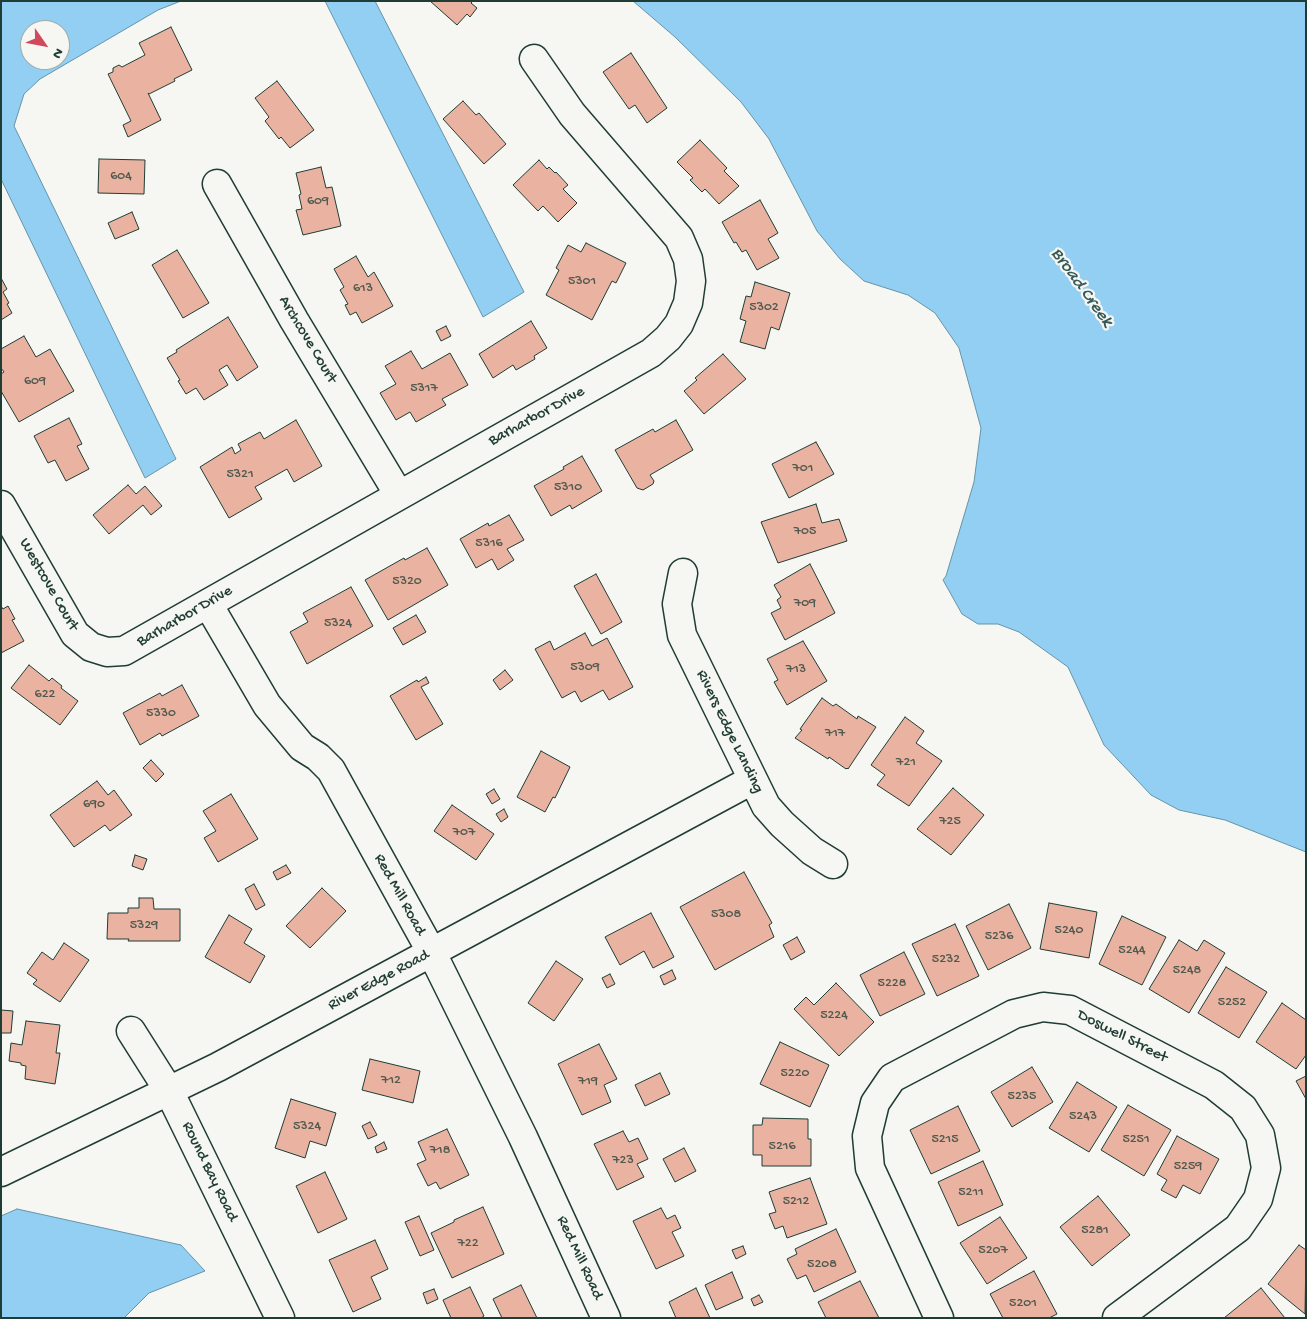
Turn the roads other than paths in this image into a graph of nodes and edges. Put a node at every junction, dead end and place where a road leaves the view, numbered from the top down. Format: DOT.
graph roads {
  1 [pos="534,59"];
  2 [pos="217,184"];
  3 [pos="399,494"];
  4 [pos="1,504"];
  5 [pos="683,573"];
  6 [pos="208,604"];
  7 [pos="107,652"];
  8 [pos="752,780"];
  9 [pos="833,864"];
  10 [pos="432,953"];
  11 [pos="131,1031"];
  12 [pos="169,1091"];
  13 [pos="1,1172"];
  14 [pos="280,1318"];
  15 [pos="606,1318"];
  16 [pos="939,1318"];
  17 [pos="1117,1318"];
  1 -- 3 [label="street, Barharbor Drive"];
  2 -- 3 [label="street, Archcove Court"];
  3 -- 6 [label="street, Barharbor Drive"];
  4 -- 7 [label="street, Westcove Court"];
  5 -- 8 [label="street, Rivers Edge Landing"];
  6 -- 7 [label="street, Barharbor Drive"];
  6 -- 10 [label="street, Red Mill Road"];
  8 -- 9 [label="street, Rivers Edge Landing"];
  8 -- 10 [label="street, River Edge Road"];
  10 -- 12 [label="street, River Edge Road"];
  10 -- 15 [label="street, Red Mill Road"];
  11 -- 12 [label="street, Round Bay Road"];
  12 -- 13 [label="street, River Edge Road"];
  12 -- 14 [label="street, Round Bay Road"];
  16 -- 17 [label="street, Doswell Street"];
}
